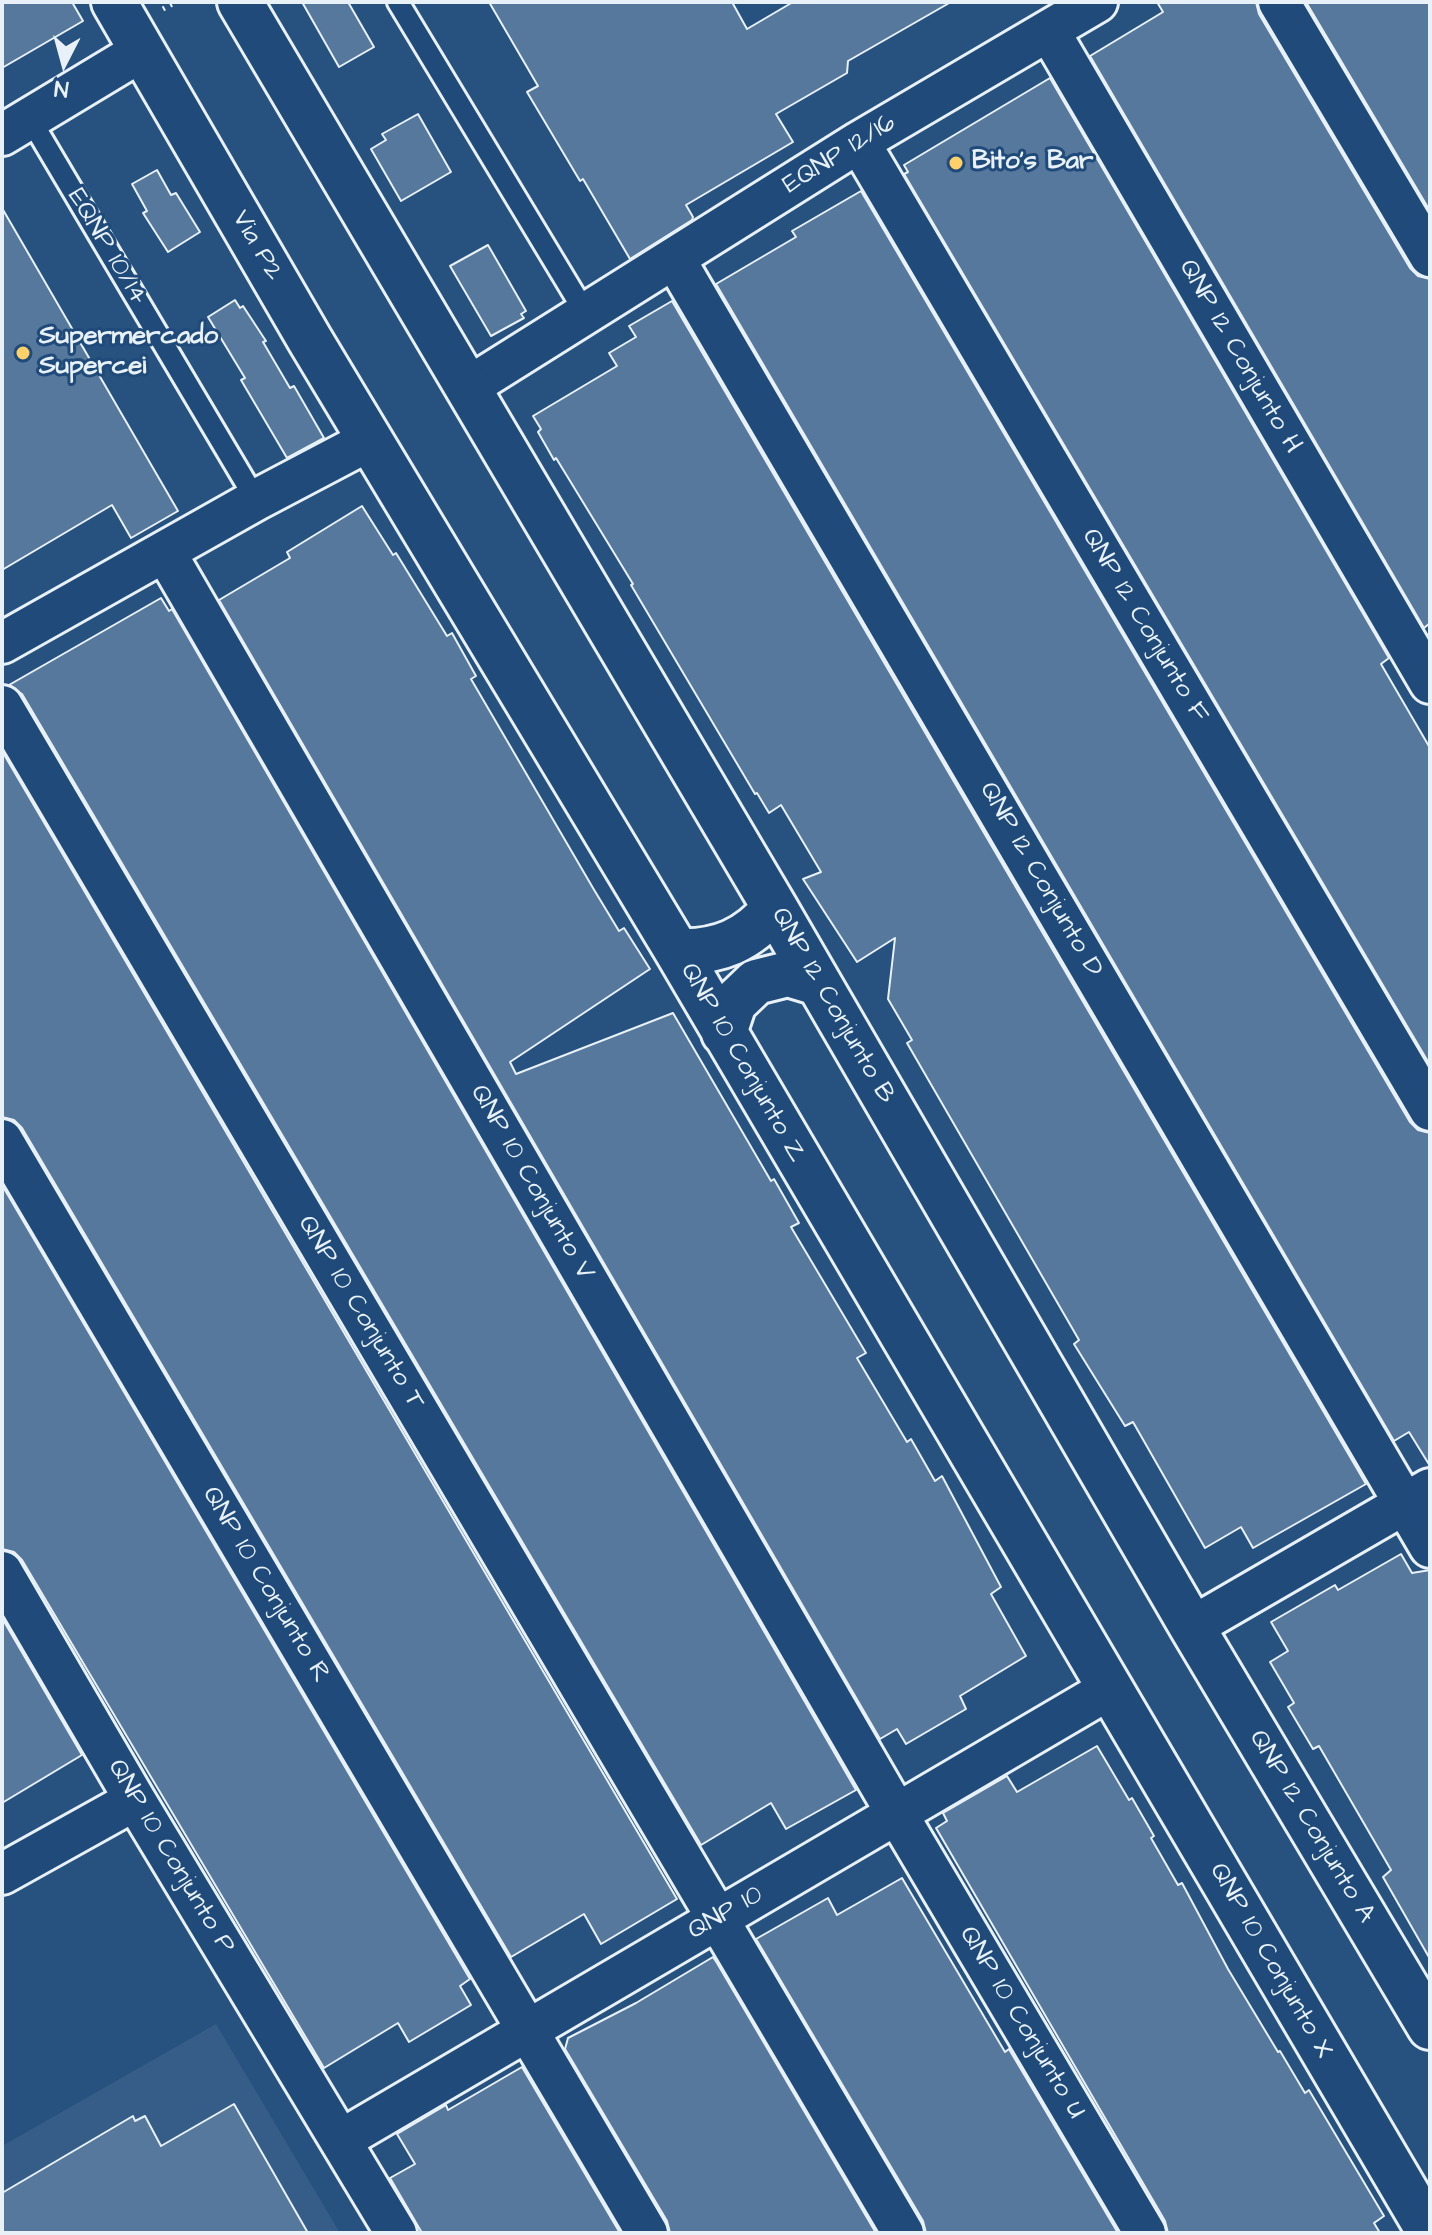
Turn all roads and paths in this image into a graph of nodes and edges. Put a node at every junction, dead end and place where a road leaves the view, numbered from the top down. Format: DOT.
graph roads {
  1 [pos="114,2"];
  2 [pos="240,2"];
  3 [pos="398,2"];
  4 [pos="1097,2"];
  5 [pos="1279,2"];
  6 [pos="1049,31"];
  7 [pos="143,50"];
  8 [pos="15,126"];
  9 [pos="859,142"];
  10 [pos="1430,256"];
  11 [pos="674,258"];
  12 [pos="586,314"];
  13 [pos="467,388"];
  14 [pos="370,440"];
  15 [pos="256,500"];
  16 [pos="165,552"];
  17 [pos="2,643"];
  18 [pos="1430,683"];
  19 [pos="2,706"];
  20 [pos="775,908"];
  21 [pos="677,951"];
  22 [pos="818,983"];
  23 [pos="724,1033"];
  24 [pos="1430,1110"];
  25 [pos="2,1140"];
  26 [pos="1417,1496"];
  27 [pos="1430,1547"];
  28 [pos="2,1572"];
  29 [pos="1192,1627"];
  30 [pos="1111,1688"];
  31 [pos="135,1800"];
  32 [pos="897,1814"];
  33 [pos="2,1874"];
  34 [pos="719,1919"];
  35 [pos="1430,2027"];
  36 [pos="528,2031"];
  37 [pos="341,2140"];
  38 [pos="396,2233"];
  39 [pos="647,2233"];
  40 [pos="903,2233"];
  41 [pos="1145,2233"];
  42 [pos="1430,2233"];
  1 -- 7 [label="street, Via P2"];
  2 -- 13 [label="street"];
  3 -- 12 [label="lane"];
  4 -- 6 [label="street, EQNP 12/16"];
  5 -- 10 [label="street"];
  6 -- 9 [label="street, EQNP 12/16"];
  6 -- 18 [label="street, QNP 12 Conjunto H"];
  7 -- 8 [label="street, EQNP 10/14"];
  7 -- 14 [label="street, Via P2"];
  8 -- 15 [label="lane, EQNP 10/14"];
  9 -- 11 [label="street, EQNP 12/16"];
  9 -- 24 [label="street, QNP 12 Conjunto F"];
  11 -- 12 [label="street, EQNP 12/16"];
  11 -- 26 [label="street, QNP 12 Conjunto D"];
  12 -- 13 [label="street, EQNP 12/16"];
  13 -- 20 [label="street, QNP 12 Conjunto B"];
  14 -- 15 [label="street"];
  14 -- 21 [label="street, QNP 10 Conjunto Z"];
  15 -- 16 [label="street"];
  16 -- 17 [label="street"];
  16 -- 32 [label="street, QNP 10 Conjunto V"];
  19 -- 34 [label="street, QNP 10 Conjunto T"];
  20 -- 21 [label="street"];
  20 -- 22 [label="street, QNP 12 Conjunto B"];
  21 -- 23 [label="street, QNP 10 Conjunto Z"];
  22 -- 23 [label="street"];
  22 -- 29 [label="street, QNP 12 Conjunto B"];
  23 -- 30 [label="street, QNP 10 Conjunto Z"];
  25 -- 36 [label="street, QNP 10 Conjunto R"];
  26 -- 27 [label="street, QNP 12 Conjunto D"];
  26 -- 29 [label="street"];
  28 -- 31 [label="street, QNP 10 Conjunto P"];
  29 -- 35 [label="street, QNP 12 Conjunto A"];
  30 -- 32 [label="street, QNP 10"];
  30 -- 42 [label="street, QNP 10 Conjunto X"];
  31 -- 33 [label="street"];
  31 -- 37 [label="street, QNP 10 Conjunto P"];
  32 -- 34 [label="street, QNP 10"];
  32 -- 41 [label="street, QNP 10 Conjunto U"];
  34 -- 36 [label="street, QNP 10"];
  34 -- 40 [label="street, QNP 10 Conjunto T"];
  36 -- 37 [label="street, QNP 10"];
  36 -- 39 [label="street, QNP 10 Conjunto R"];
  37 -- 38 [label="street, QNP 10 Conjunto P"];
}
